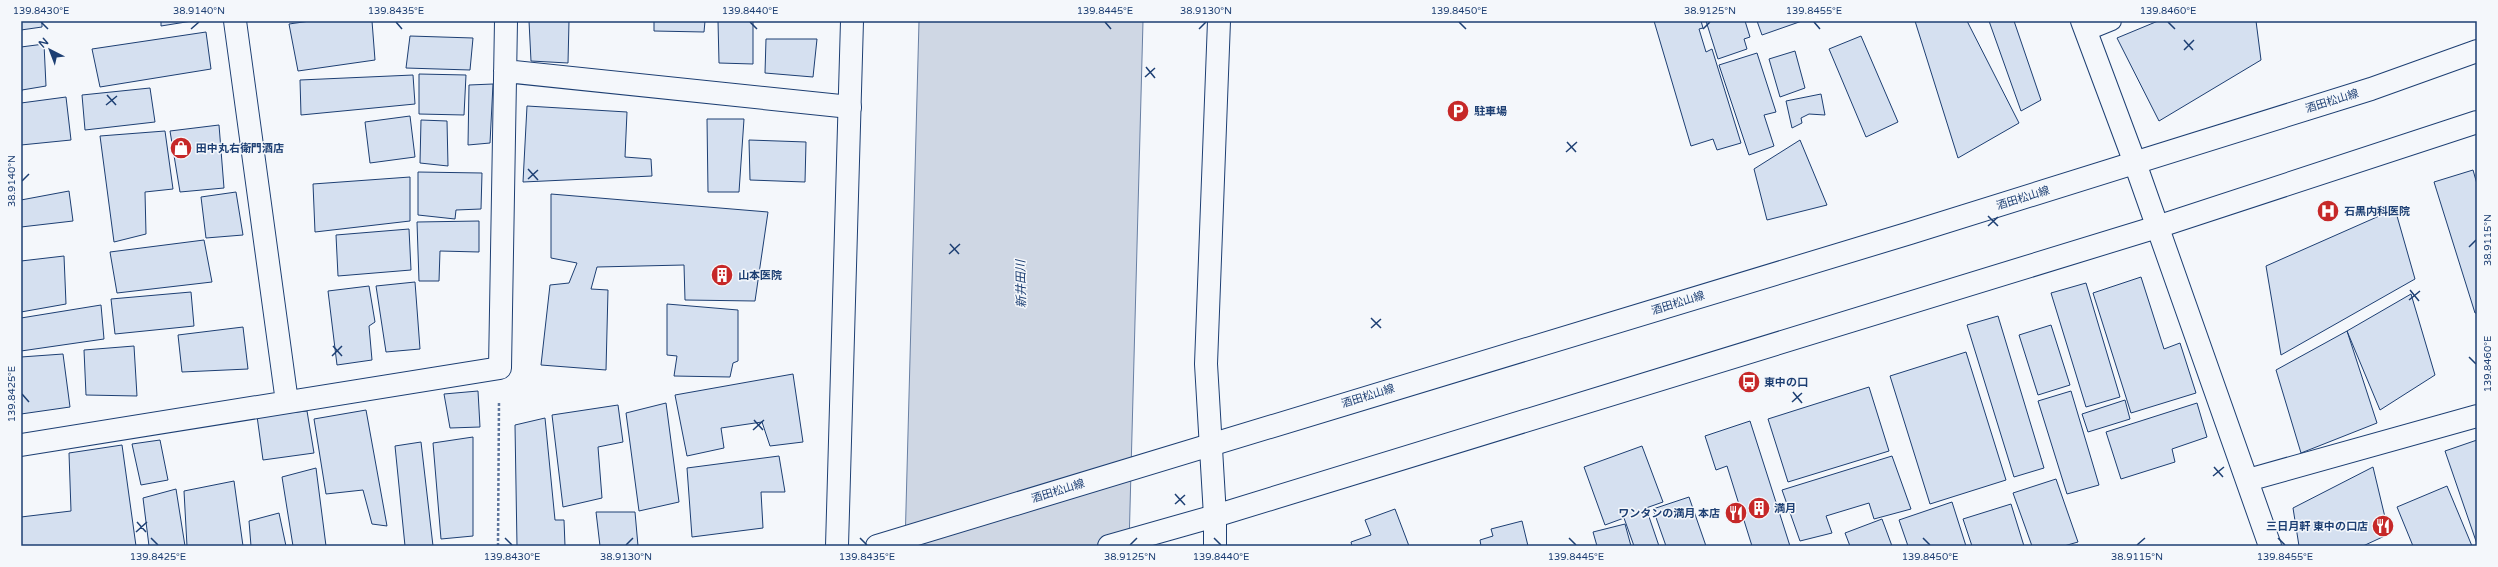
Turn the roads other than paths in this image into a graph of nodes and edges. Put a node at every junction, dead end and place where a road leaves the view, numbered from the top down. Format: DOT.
graph roads {
  1 [pos="235,21"];
  2 [pos="506,21"];
  3 [pos="852,21"];
  4 [pos="1219,21"];
  5 [pos="2112,21"];
  6 [pos="2084,26"];
  7 [pos="2477,52"];
  8 [pos="505,71"];
  9 [pos="850,107"];
  10 [pos="2477,122"];
  11 [pos="2135,163"];
  12 [pos="2157,227"];
  13 [pos="287,402"];
  14 [pos="2477,416"];
  15 [pos="21,445"];
  16 [pos="1211,445"];
  17 [pos="2248,480"];
  18 [pos="1215,516"];
  19 [pos="883,545"];
  20 [pos="837,546"];
  21 [pos="1109,546"];
  22 [pos="1215,546"];
  23 [pos="2270,546"];
  1 -- 13 [label="street"];
  2 -- 8 [label="street"];
  3 -- 9 [label="street"];
  4 -- 16 [label="street"];
  5 -- 6 [label="lane"];
  6 -- 11 [label="street"];
  7 -- 11 [label="street, 酒田松山線"];
  8 -- 9 [label="street"];
  8 -- 13 [label="street"];
  9 -- 20 [label="street"];
  10 -- 12 [label="street"];
  11 -- 12 [label="street"];
  11 -- 16 [label="street, 酒田松山線"];
  12 -- 17 [label="street"];
  12 -- 18 [label="street"];
  13 -- 15 [label="street"];
  14 -- 17 [label="street"];
  16 -- 18 [label="street"];
  16 -- 19 [label="street, 酒田松山線"];
  17 -- 23 [label="street"];
  18 -- 21 [label="street"];
  18 -- 22 [label="street"];
}
